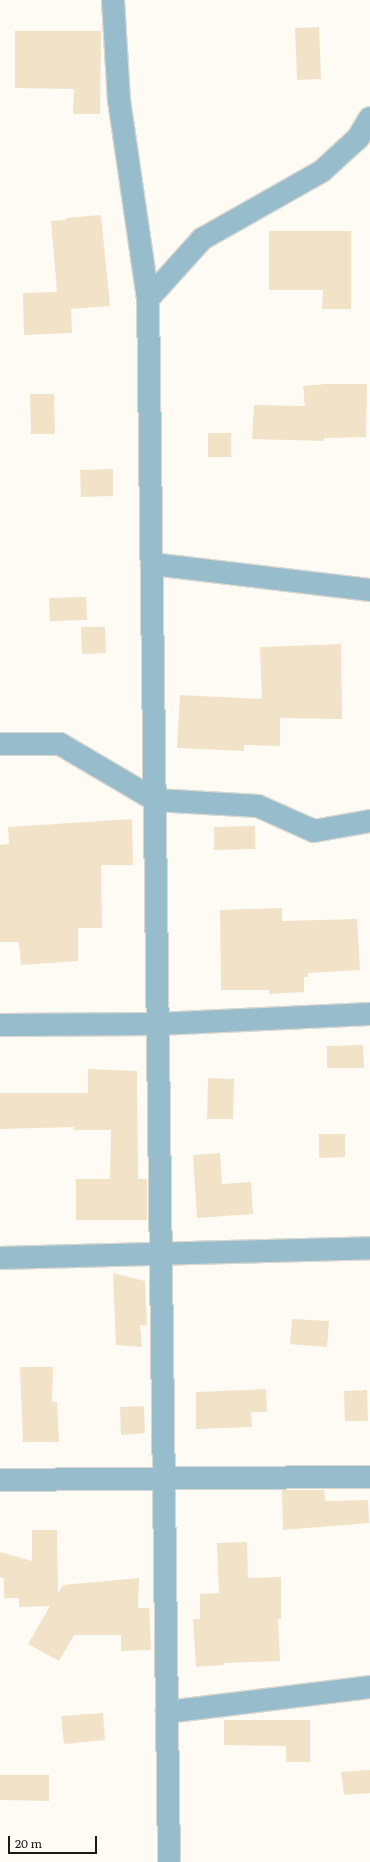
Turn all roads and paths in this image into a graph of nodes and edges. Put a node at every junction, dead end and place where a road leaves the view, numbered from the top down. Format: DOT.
graph roads {
  1 [pos="113,0"];
  2 [pos="370,118"];
  3 [pos="148,299"];
  4 [pos="152,564"];
  5 [pos="370,590"];
  6 [pos="0,744"];
  7 [pos="155,800"];
  8 [pos="370,821"];
  9 [pos="370,1014"];
  10 [pos="158,1024"];
  11 [pos="0,1025"];
  12 [pos="370,1248"];
  13 [pos="161,1253"];
  14 [pos="0,1258"];
  15 [pos="370,1477"];
  16 [pos="163,1479"];
  17 [pos="0,1480"];
  18 [pos="370,1687"];
  19 [pos="167,1712"];
  20 [pos="169,1862"];
  1 -- 3 [label="street"];
  2 -- 3 [label="street"];
  3 -- 4 [label="street"];
  4 -- 5 [label="street"];
  4 -- 7 [label="street"];
  6 -- 7 [label="street"];
  7 -- 8 [label="street"];
  7 -- 10 [label="street"];
  9 -- 10 [label="street"];
  10 -- 11 [label="street"];
  10 -- 13 [label="street"];
  12 -- 13 [label="street"];
  13 -- 14 [label="street"];
  13 -- 16 [label="street"];
  15 -- 16 [label="street"];
  16 -- 17 [label="street"];
  16 -- 19 [label="street"];
  18 -- 19 [label="street"];
  19 -- 20 [label="street"];
}
